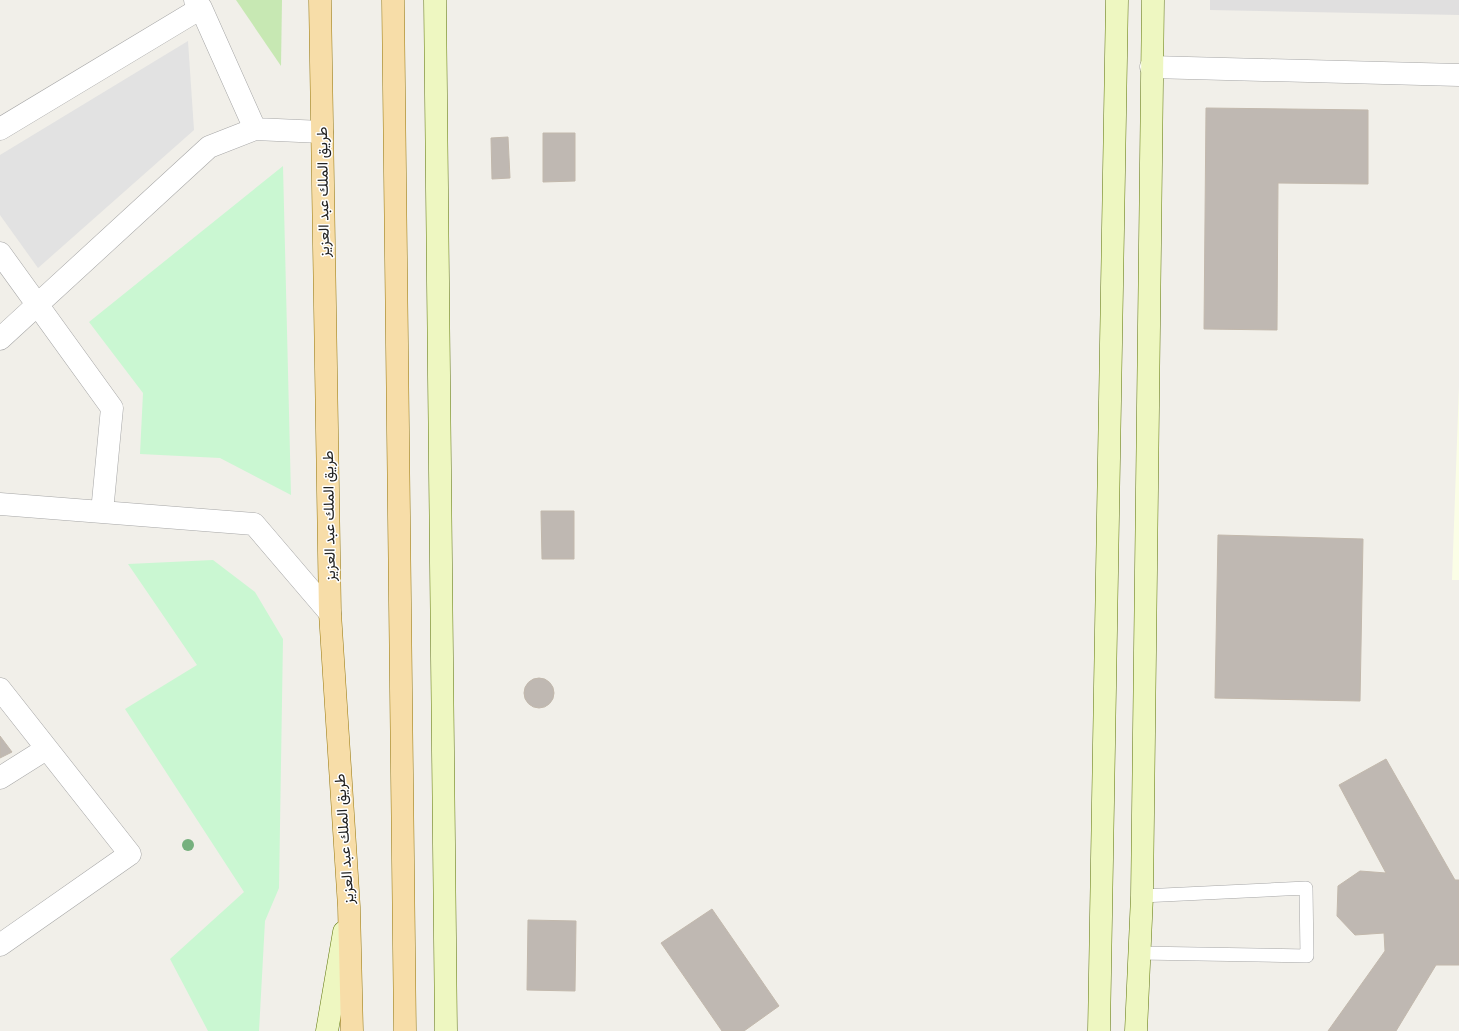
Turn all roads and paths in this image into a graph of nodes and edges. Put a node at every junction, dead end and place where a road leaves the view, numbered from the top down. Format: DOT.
graph roads {
  1 [pos="320,0"];
  2 [pos="393,0"];
  3 [pos="435,0"];
  4 [pos="1117,0"];
  5 [pos="1153,0"];
  6 [pos="198,4"];
  7 [pos="1151,67"];
  8 [pos="1459,75"];
  9 [pos="0,129"];
  10 [pos="255,129"];
  11 [pos="322,132"];
  12 [pos="0,253"];
  13 [pos="37,305"];
  14 [pos="0,339"];
  15 [pos="0,504"];
  16 [pos="102,512"];
  17 [pos="330,613"];
  18 [pos="0,689"];
  19 [pos="46,749"];
  20 [pos="0,778"];
  21 [pos="1142,896"];
  22 [pos="349,908"];
  23 [pos="0,945"];
  24 [pos="1140,953"];
  25 [pos="327,1031"];
  26 [pos="352,1031"];
  27 [pos="405,1031"];
  28 [pos="446,1031"];
  29 [pos="1099,1031"];
  30 [pos="1136,1031"];
  1 -- 11 [label="main road, طريق الملك عبد العزيز"];
  2 -- 27 [label="main road"];
  3 -- 28 [label="street"];
  4 -- 29 [label="street"];
  5 -- 7 [label="street"];
  6 -- 9 [label="street"];
  6 -- 10 [label="street"];
  7 -- 8 [label="street"];
  7 -- 21 [label="street"];
  10 -- 11 [label="street"];
  10 -- 13 [label="street"];
  11 -- 17 [label="main road, طريق الملك عبد العزيز"];
  12 -- 13 [label="street"];
  13 -- 14 [label="street"];
  13 -- 16 [label="street"];
  15 -- 16 [label="street"];
  16 -- 17 [label="street"];
  17 -- 22 [label="main road, طريق الملك عبد العزيز"];
  18 -- 19 [label="street"];
  19 -- 20 [label="street"];
  19 -- 23 [label="street"];
  21 -- 24 [label="street"];
  21 -- 24 [label="lane"];
  22 -- 25 [label="street"];
  22 -- 26 [label="main road, طريق الملك عبد العزيز"];
  24 -- 30 [label="street"];
}
